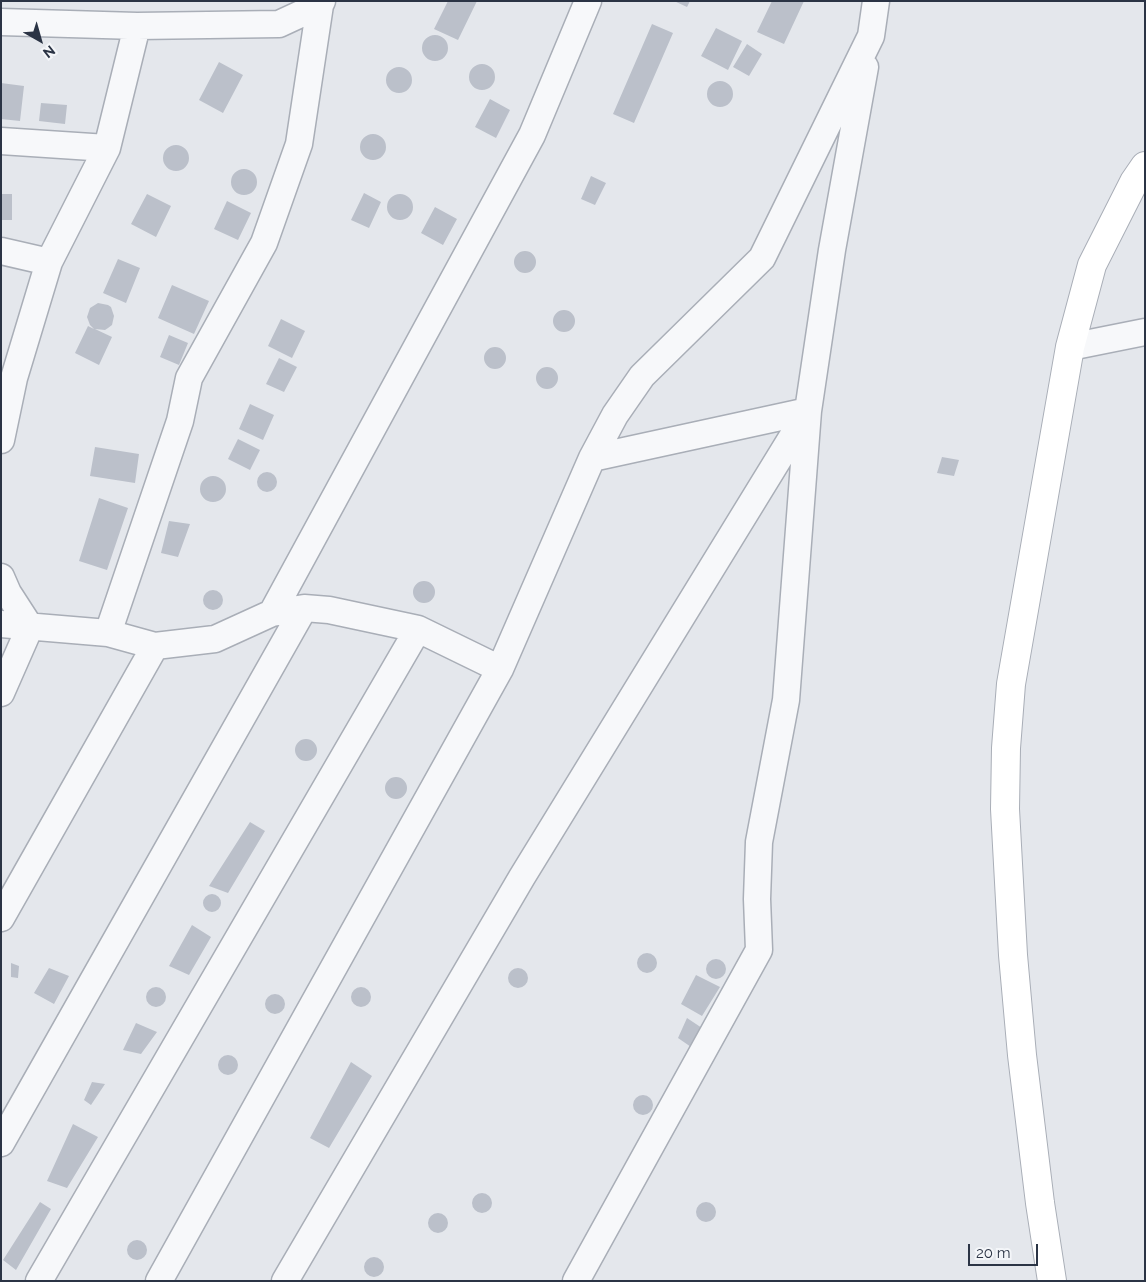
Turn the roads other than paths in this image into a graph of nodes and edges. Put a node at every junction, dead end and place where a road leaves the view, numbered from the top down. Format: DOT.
graph roads {
  1 [pos="588,1"];
  2 [pos="876,1"];
  3 [pos="321,3"];
  4 [pos="1,22"];
  5 [pos="136,26"];
  6 [pos="871,36"];
  7 [pos="1,141"];
  8 [pos="107,148"];
  9 [pos="1145,166"];
  10 [pos="1,251"];
  11 [pos="49,262"];
  12 [pos="1145,332"];
  13 [pos="1070,347"];
  14 [pos="808,411"];
  15 [pos="1,440"];
  16 [pos="592,458"];
  17 [pos="1,577"];
  18 [pos="304,608"];
  19 [pos="272,612"];
  20 [pos="1,624"];
  21 [pos="30,627"];
  22 [pos="418,629"];
  23 [pos="108,633"];
  24 [pos="155,646"];
  25 [pos="500,669"];
  26 [pos="1,693"];
  27 [pos="1,918"];
  28 [pos="1,1143"];
  29 [pos="39,1281"];
  30 [pos="159,1281"];
  31 [pos="285,1281"];
  32 [pos="576,1281"];
  33 [pos="1052,1281"];
  1 -- 19 [label="street"];
  2 -- 6 [label="street"];
  3 -- 5 [label="street"];
  3 -- 23 [label="street"];
  4 -- 5 [label="street"];
  5 -- 8 [label="street"];
  6 -- 14 [label="street"];
  6 -- 16 [label="street"];
  7 -- 8 [label="street"];
  8 -- 11 [label="street"];
  9 -- 13 [label="street"];
  10 -- 11 [label="street"];
  11 -- 15 [label="street"];
  12 -- 13 [label="street"];
  13 -- 33 [label="street"];
  14 -- 16 [label="street"];
  14 -- 31 [label="street"];
  14 -- 32 [label="street"];
  16 -- 25 [label="street"];
  17 -- 21 [label="street"];
  18 -- 19 [label="street"];
  18 -- 22 [label="street"];
  18 -- 28 [label="street"];
  19 -- 24 [label="street"];
  20 -- 21 [label="street"];
  21 -- 23 [label="street"];
  21 -- 26 [label="street"];
  22 -- 25 [label="street"];
  22 -- 29 [label="street"];
  23 -- 24 [label="street"];
  24 -- 27 [label="street"];
  25 -- 30 [label="street"];
}
